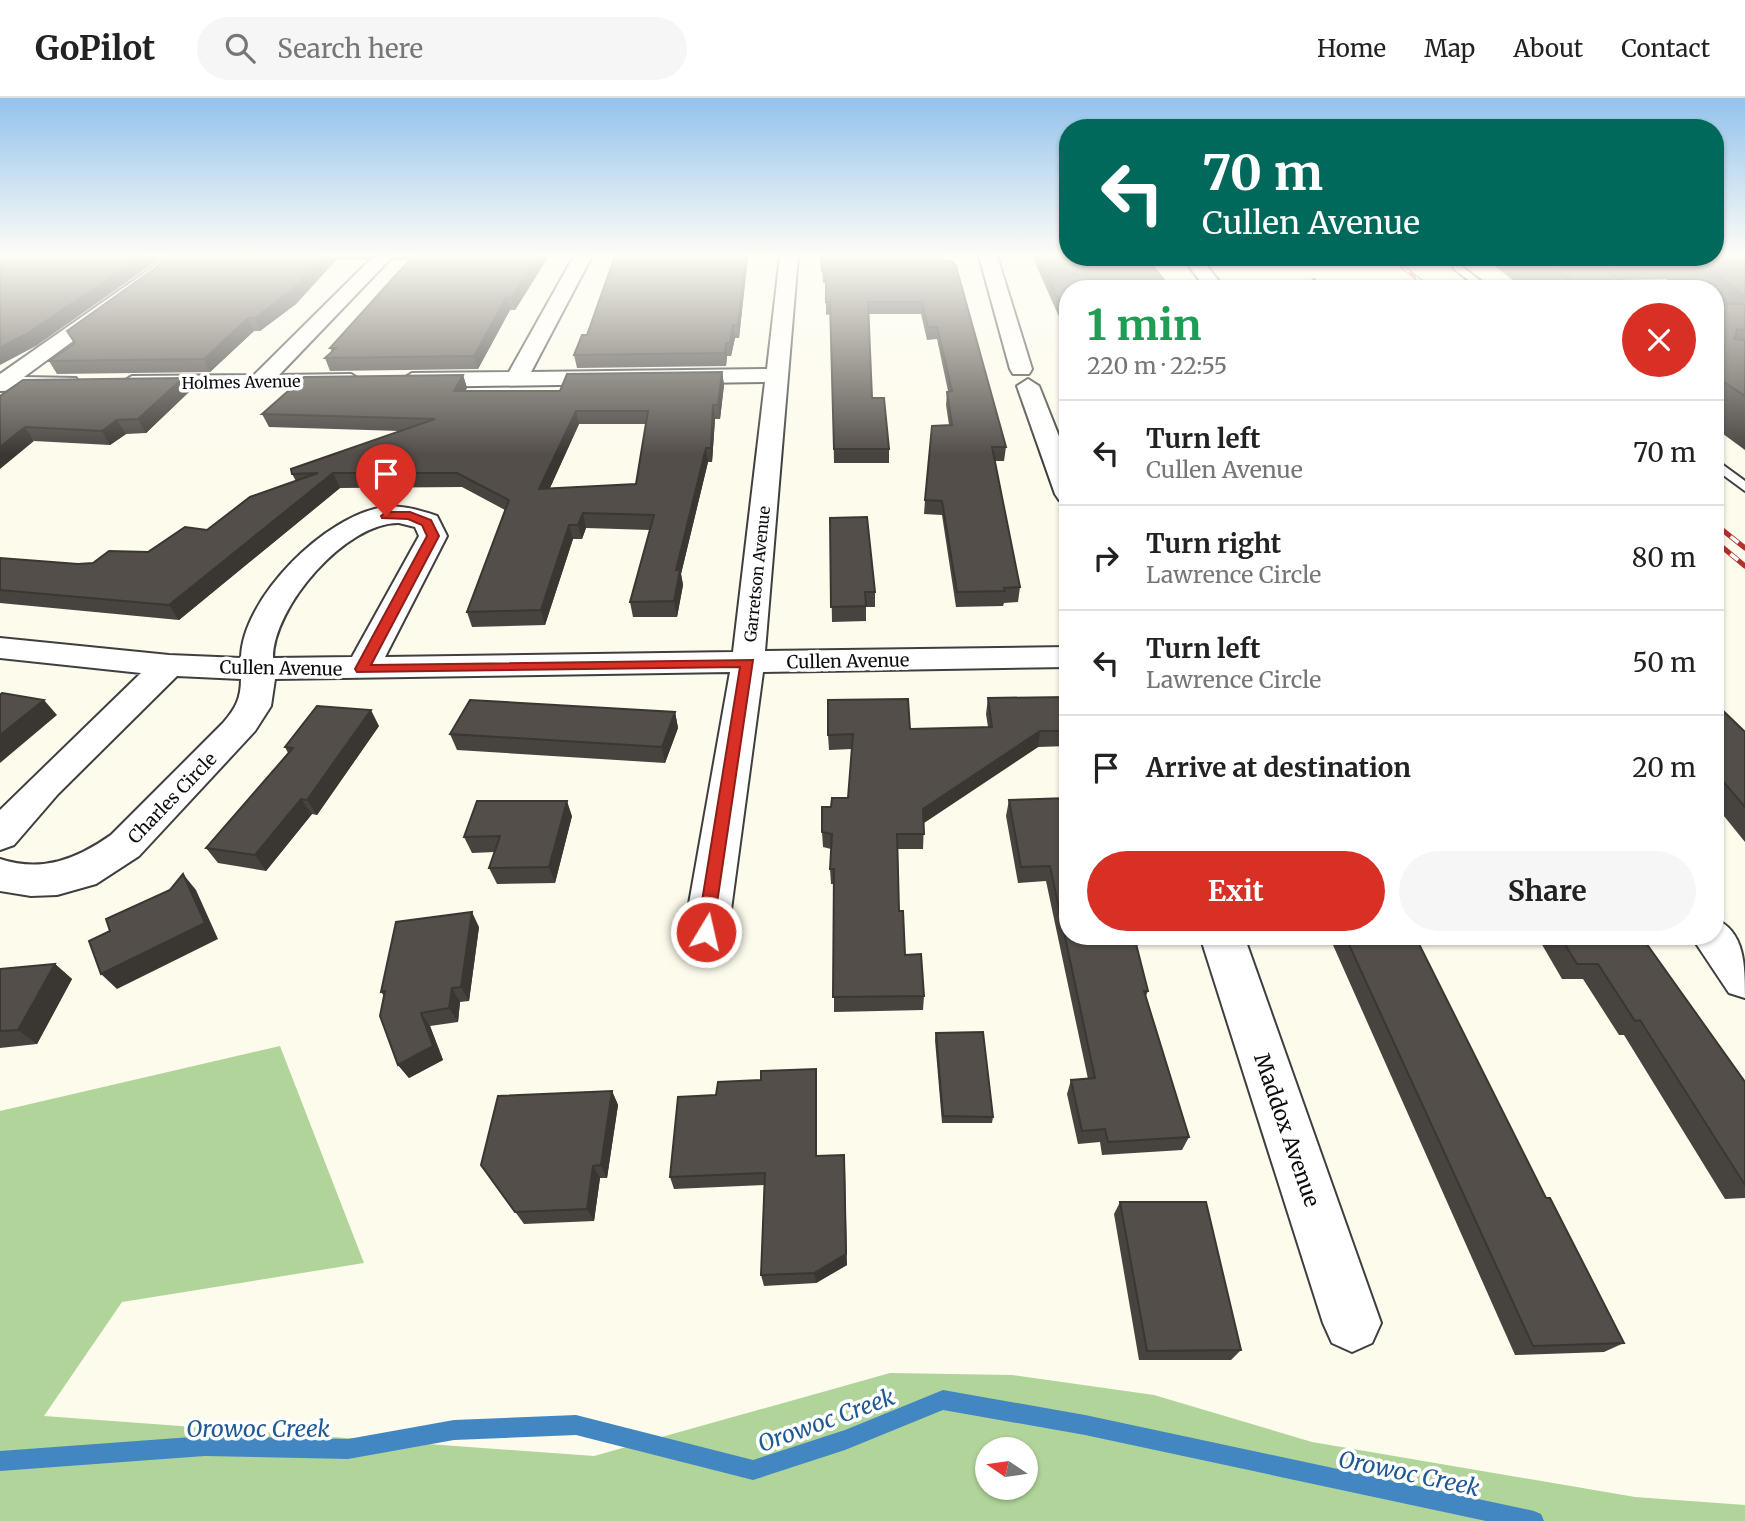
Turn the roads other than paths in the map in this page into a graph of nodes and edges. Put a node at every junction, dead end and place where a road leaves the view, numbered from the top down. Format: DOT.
graph roads {
  1 [pos="87,322"];
  2 [pos="319,322"];
  3 [pos="547,322"];
  4 [pos="782,322"];
  5 [pos="1008,322"];
  6 [pos="776,375"];
  7 [pos="517,378"];
  8 [pos="368,380"];
  9 [pos="395,380"];
  10 [pos="260,382"];
  11 [pos="0,384"];
  12 [pos="1059,470"];
  13 [pos="1724,470"];
  14 [pos="1745,486"];
  15 [pos="0,648"];
  16 [pos="1059,657"];
  17 [pos="748,663"];
  18 [pos="169,665"];
  19 [pos="257,669"];
  20 [pos="362,669"];
  21 [pos="0,835"];
  22 [pos="0,875"];
  23 [pos="706,932"];
  24 [pos="1225,945"];
  25 [pos="1720,945"];
  26 [pos="1745,979"];
  27 [pos="1352,1323"];
  1 -- 11 [label="street"];
  2 -- 10 [label="street"];
  3 -- 7 [label="street"];
  4 -- 6 [label="street, Garretson Avenue"];
  5 -- 12 [label="street"];
  6 -- 7 [label="street"];
  6 -- 17 [label="street, Garretson Avenue"];
  7 -- 9 [label="street"];
  8 -- 10 [label="street, Holmes Avenue"];
  10 -- 11 [label="street, Holmes Avenue"];
  13 -- 14 [label="lane"];
  15 -- 18 [label="street, Cullen Avenue"];
  16 -- 17 [label="street, Cullen Avenue"];
  17 -- 20 [label="street, Cullen Avenue"];
  17 -- 23 [label="street, Garretson Avenue"];
  18 -- 19 [label="street, Cullen Avenue"];
  18 -- 21 [label="street"];
  19 -- 20 [label="street, Cullen Avenue"];
  19 -- 20 [label="street, Charles Circle"];
  19 -- 22 [label="street, Charles Circle"];
  24 -- 27 [label="street, Maddox Avenue"];
  25 -- 26 [label="street"];
}
